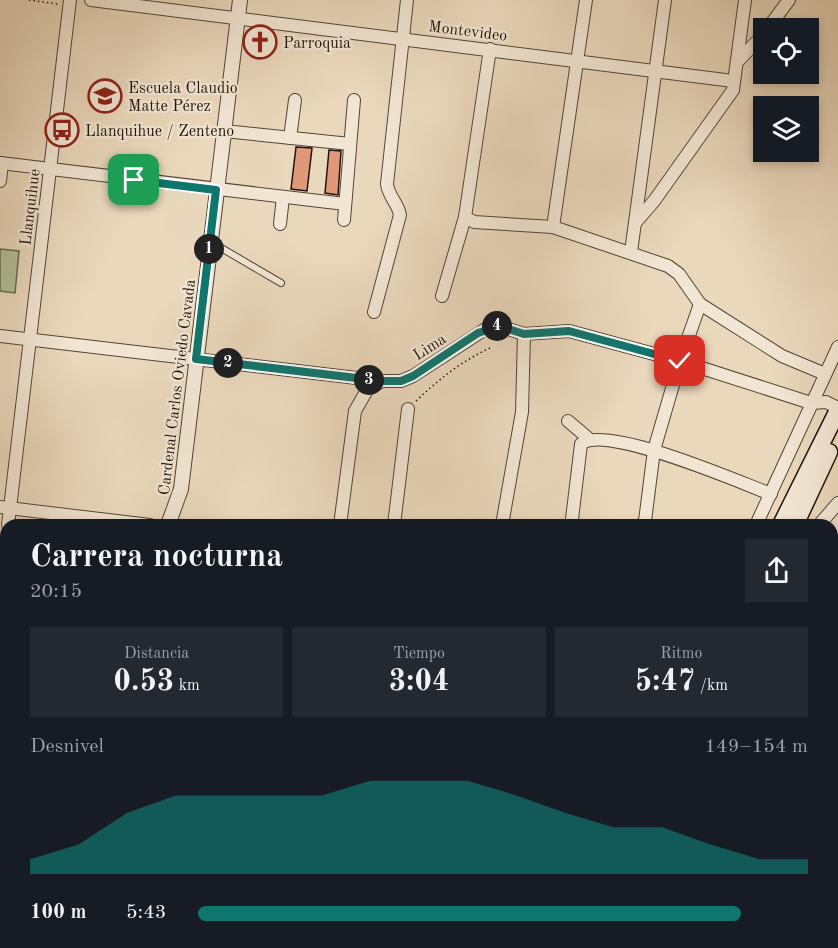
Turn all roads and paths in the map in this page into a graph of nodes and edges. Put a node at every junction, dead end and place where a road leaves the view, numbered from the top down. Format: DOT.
graph roads {
  1 [pos="70,0"];
  2 [pos="92,0"];
  3 [pos="240,0"];
  4 [pos="407,0"];
  5 [pos="586,0"];
  6 [pos="665,0"];
  7 [pos="745,0"];
  8 [pos="789,0"];
  9 [pos="237,18"];
  10 [pos="776,18"];
  11 [pos="402,38"];
  12 [pos="753,45"];
  13 [pos="490,49"];
  14 [pos="739,60"];
  15 [pos="577,61"];
  16 [pos="656,71"];
  17 [pos="733,81"];
  18 [pos="295,100"];
  19 [pos="354,100"];
  20 [pos="224,131"];
  21 [pos="290,138"];
  22 [pos="350,144"];
  23 [pos="1,163"];
  24 [pos="50,169"];
  25 [pos="0,181"];
  26 [pos="216,190"];
  27 [pos="283,197"];
  28 [pos="345,204"];
  29 [pos="465,217"];
  30 [pos="344,220"];
  31 [pos="635,223"];
  32 [pos="280,224"];
  33 [pos="553,227"];
  34 [pos="210,241"];
  35 [pos="631,252"];
  36 [pos="281,283"];
  37 [pos="442,297"];
  38 [pos="700,304"];
  39 [pos="374,312"];
  40 [pos="524,334"];
  41 [pos="0,336"];
  42 [pos="30,340"];
  43 [pos="838,346"];
  44 [pos="490,348"];
  45 [pos="196,359"];
  46 [pos="680,361"];
  47 [pos="825,374"];
  48 [pos="382,381"];
  49 [pos="819,390"];
  50 [pos="811,403"];
  51 [pos="834,407"];
  52 [pos="408,409"];
  53 [pos="568,420"];
  54 [pos="838,434"];
  55 [pos="588,438"];
  56 [pos="654,450"];
  57 [pos="771,494"];
  58 [pos="838,503"];
  59 [pos="5,508"];
  60 [pos="99,519"];
  61 [pos="170,519"];
  62 [pos="341,519"];
  63 [pos="395,519"];
  64 [pos="503,519"];
  65 [pos="572,519"];
  66 [pos="645,519"];
  67 [pos="759,519"];
  68 [pos="784,519"];
  69 [pos="798,519"];
  70 [pos="824,519"];
  1 -- 24 [label="street, Llanquihue"];
  2 -- 9 [label="street, Montevideo"];
  3 -- 9 [label="street, Cardenal Carlos Oviedo Cavada"];
  4 -- 11 [label="street"];
  5 -- 15 [label="street"];
  6 -- 16 [label="street"];
  7 -- 14 [label="street"];
  8 -- 10 [label="street"];
  9 -- 11 [label="street, Montevideo"];
  9 -- 20 [label="street, Cardenal Carlos Oviedo Cavada"];
  11 -- 13 [label="street, Montevideo"];
  11 -- 39 [label="street"];
  12 -- 14 [label="street"];
  13 -- 15 [label="street, Montevideo"];
  13 -- 29 [label="street"];
  14 -- 17 [label="street"];
  15 -- 16 [label="street, Montevideo"];
  15 -- 33 [label="street"];
  16 -- 17 [label="street, Montevideo"];
  16 -- 31 [label="street"];
  17 -- 31 [label="street"];
  18 -- 21 [label="street"];
  19 -- 22 [label="street"];
  20 -- 21 [label="street"];
  20 -- 26 [label="street, Cardenal Carlos Oviedo Cavada"];
  21 -- 22 [label="street"];
  22 -- 28 [label="street"];
  23 -- 24 [label="street"];
  23 -- 25 [label="street"];
  24 -- 26 [label="street"];
  24 -- 42 [label="street, Llanquihue"];
  26 -- 27 [label="street"];
  26 -- 34 [label="street, Cardenal Carlos Oviedo Cavada"];
  27 -- 28 [label="street"];
  27 -- 32 [label="street"];
  28 -- 30 [label="street"];
  29 -- 33 [label="street"];
  29 -- 37 [label="street"];
  31 -- 35 [label="street"];
  33 -- 35 [label="street"];
  34 -- 36 [label="lane"];
  34 -- 45 [label="street, Cardenal Carlos Oviedo Cavada"];
  35 -- 38 [label="street"];
  38 -- 46 [label="street"];
  38 -- 47 [label="street"];
  40 -- 46 [label="street, Lima"];
  40 -- 48 [label="street, Lima"];
  40 -- 64 [label="street"];
  41 -- 42 [label="street, Lima"];
  42 -- 45 [label="street, Lima"];
  42 -- 59 [label="street, Llanquihue"];
  43 -- 47 [label="street"];
  44 -- 52 [label="path"];
  45 -- 48 [label="street, Lima"];
  45 -- 61 [label="street, Cardenal Carlos Oviedo Cavada"];
  46 -- 50 [label="street, Lima"];
  46 -- 56 [label="street"];
  47 -- 49 [label="street"];
  48 -- 62 [label="street"];
  49 -- 50 [label="street"];
  49 -- 51 [label="street"];
  50 -- 51 [label="street, Lima"];
  50 -- 57 [label="street"];
  51 -- 68 [label="main road"];
  52 -- 63 [label="street"];
  53 -- 55 [label="street"];
  54 -- 69 [label="main road"];
  55 -- 56 [label="street"];
  55 -- 65 [label="street"];
  56 -- 57 [label="street"];
  56 -- 66 [label="street"];
  57 -- 67 [label="street"];
  58 -- 70 [label="street"];
  59 -- 60 [label="street"];
}
